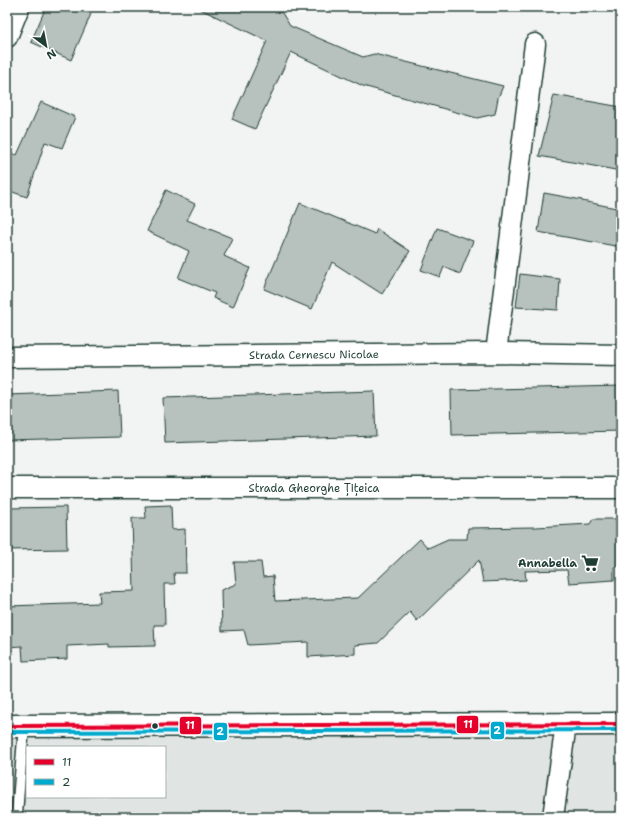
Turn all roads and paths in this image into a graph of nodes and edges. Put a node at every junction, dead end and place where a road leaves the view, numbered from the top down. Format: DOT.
graph roads {
  1 [pos="18,7"];
  2 [pos="7,38"];
  3 [pos="535,44"];
  4 [pos="496,353"];
  5 [pos="621,355"];
  6 [pos="7,357"];
  7 [pos="7,488"];
  8 [pos="621,488"];
  9 [pos="566,724"];
  10 [pos="621,724"];
  11 [pos="15,726"];
  12 [pos="17,814"];
  13 [pos="553,817"];
  1 -- 2 [label="street"];
  3 -- 4 [label="street"];
  4 -- 5 [label="street, Strada Cernescu Nicolae"];
  4 -- 6 [label="street, Strada Cernescu Nicolae"];
  7 -- 8 [label="street, Strada Gheorghe Țițeica"];
  9 -- 10 [label="main road"];
  9 -- 11 [label="main road"];
  9 -- 13 [label="street"];
  11 -- 12 [label="lane"];
}
